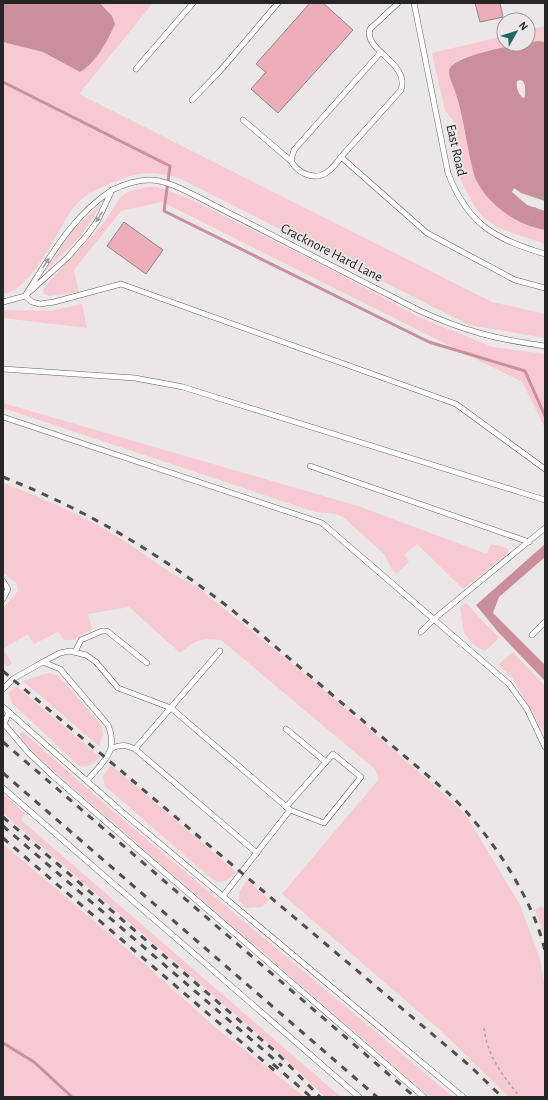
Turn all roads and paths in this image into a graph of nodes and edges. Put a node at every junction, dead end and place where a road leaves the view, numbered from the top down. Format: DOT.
graph roads {
  1 [pos="193,3"];
  2 [pos="278,3"];
  3 [pos="398,3"];
  4 [pos="414,3"];
  5 [pos="381,52"];
  6 [pos="136,69"];
  7 [pos="192,100"];
  8 [pos="243,120"];
  9 [pos="341,157"];
  10 [pos="291,161"];
  11 [pos="112,190"];
  12 [pos="534,196"];
  13 [pos="545,198"];
  14 [pos="535,207"];
  15 [pos="529,225"];
  16 [pos="545,254"];
  17 [pos="545,288"];
  18 [pos="26,296"];
  19 [pos="3,302"];
  20 [pos="545,346"];
  21 [pos="3,369"];
  22 [pos="3,417"];
  23 [pos="310,466"];
  24 [pos="545,469"];
  25 [pos="545,500"];
  26 [pos="545,528"];
  27 [pos="529,542"];
  28 [pos="3,581"];
  29 [pos="3,599"];
  30 [pos="434,619"];
  31 [pos="545,622"];
  32 [pos="421,632"];
  33 [pos="532,635"];
  34 [pos="220,651"];
  35 [pos="75,652"];
  36 [pos="43,662"];
  37 [pos="147,663"];
  38 [pos="3,689"];
  39 [pos="3,707"];
  40 [pos="171,708"];
  41 [pos="9,712"];
  42 [pos="286,728"];
  43 [pos="545,747"];
  44 [pos="112,748"];
  45 [pos="135,749"];
  46 [pos="326,762"];
  47 [pos="87,781"];
  48 [pos="3,788"];
  49 [pos="288,808"];
  50 [pos="257,853"];
  51 [pos="223,896"];
  52 [pos="484,1028"];
  53 [pos="359,1097"];
  54 [pos="424,1097"];
  55 [pos="463,1097"];
  56 [pos="520,1097"];
  1 -- 6 [label="lane"];
  2 -- 7 [label="lane"];
  3 -- 5 [label="lane"];
  4 -- 16 [label="lane, East Road"];
  5 -- 9 [label="lane"];
  5 -- 10 [label="lane"];
  8 -- 10 [label="lane"];
  9 -- 10 [label="lane"];
  9 -- 17 [label="lane"];
  11 -- 18 [label="lane, one-way"];
  18 -- 11 [label="lane, Cracknore Hard Lane, one-way"];
  11 -- 20 [label="lane, Cracknore Hard Lane"];
  12 -- 13 [label="path"];
  14 -- 15 [label="path"];
  18 -- 19 [label="lane"];
  18 -- 24 [label="lane"];
  21 -- 25 [label="lane"];
  22 -- 30 [label="lane"];
  23 -- 27 [label="lane"];
  26 -- 27 [label="lane"];
  27 -- 30 [label="lane"];
  28 -- 29 [label="lane"];
  30 -- 32 [label="lane"];
  30 -- 43 [label="lane"];
  31 -- 33 [label="lane"];
  34 -- 40 [label="lane"];
  35 -- 36 [label="lane"];
  35 -- 37 [label="lane"];
  35 -- 40 [label="lane"];
  36 -- 38 [label="lane"];
  36 -- 44 [label="lane"];
  39 -- 41 [label="lane"];
  40 -- 45 [label="lane"];
  40 -- 49 [label="lane"];
  41 -- 47 [label="lane"];
  41 -- 54 [label="lane"];
  42 -- 46 [label="lane"];
  44 -- 45 [label="lane"];
  44 -- 47 [label="lane"];
  45 -- 50 [label="lane"];
  46 -- 49 [label="lane"];
  46 -- 49 [label="lane"];
  47 -- 51 [label="lane"];
  48 -- 53 [label="lane"];
  49 -- 50 [label="lane"];
  50 -- 51 [label="lane"];
  51 -- 55 [label="lane"];
  52 -- 56 [label="path"];
}
